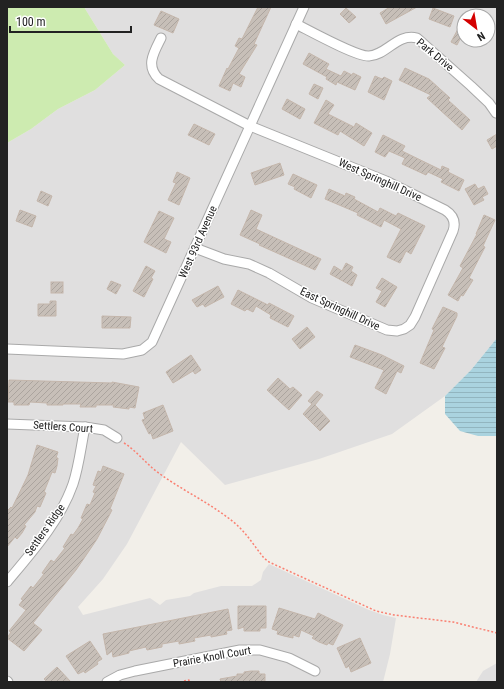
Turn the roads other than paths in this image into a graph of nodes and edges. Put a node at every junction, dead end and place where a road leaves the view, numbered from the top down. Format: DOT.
graph roads {
  1 [pos="304,7"];
  2 [pos="296,24"];
  3 [pos="161,38"];
  4 [pos="496,113"];
  5 [pos="250,126"];
  6 [pos="195,248"];
  7 [pos="434,272"];
  8 [pos="7,349"];
  9 [pos="7,424"];
  10 [pos="85,427"];
  11 [pos="117,438"];
  12 [pos="7,582"];
  13 [pos="315,671"];
  14 [pos="107,682"];
  1 -- 2 [label="street, West 93rd Avenue"];
  2 -- 4 [label="street, Park Drive"];
  2 -- 5 [label="street, West 93rd Avenue"];
  3 -- 5 [label="street, West Springhill Drive"];
  5 -- 6 [label="street, West 93rd Avenue"];
  5 -- 7 [label="street, West Springhill Drive"];
  6 -- 7 [label="street, East Springhill Drive"];
  6 -- 8 [label="street, West 93rd Avenue"];
  9 -- 10 [label="street, Settlers Court"];
  10 -- 11 [label="street, Settlers Court"];
  10 -- 12 [label="street, Settlers Ridge"];
  13 -- 14 [label="street, Prairie Knoll Court"];
}
